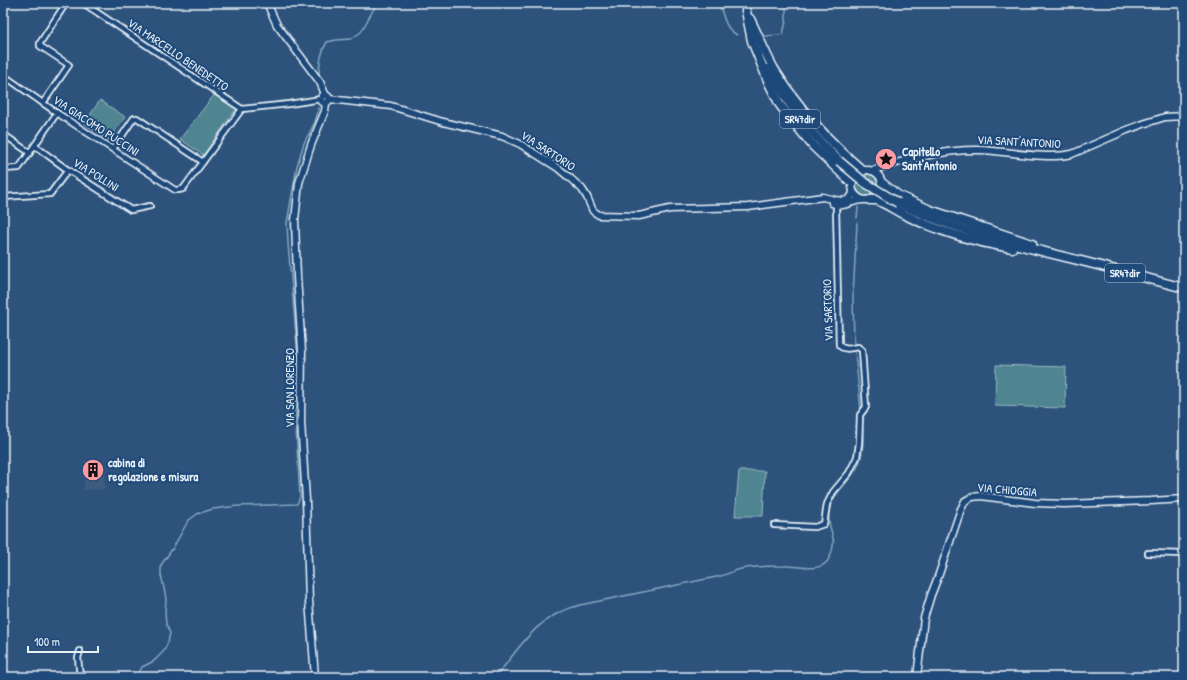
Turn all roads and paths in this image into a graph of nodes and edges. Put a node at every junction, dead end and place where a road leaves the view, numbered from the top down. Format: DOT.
graph roads {
  1 [pos="66,3"];
  2 [pos="83,3"];
  3 [pos="268,3"];
  4 [pos="745,7"];
  5 [pos="3,75"];
  6 [pos="325,99"];
  7 [pos="43,103"];
  8 [pos="242,109"];
  9 [pos="57,113"];
  10 [pos="1184,116"];
  11 [pos="3,134"];
  12 [pos="35,146"];
  13 [pos="113,149"];
  14 [pos="30,153"];
  15 [pos="203,162"];
  16 [pos="887,165"];
  17 [pos="3,170"];
  18 [pos="68,170"];
  19 [pos="867,171"];
  20 [pos="882,182"];
  21 [pos="853,187"];
  22 [pos="3,197"];
  23 [pos="867,200"];
  24 [pos="836,202"];
  25 [pos="150,206"];
  26 [pos="1066,257"];
  27 [pos="1184,288"];
  28 [pos="1184,498"];
  29 [pos="774,525"];
  30 [pos="1148,553"];
  31 [pos="1184,554"];
  32 [pos="80,651"];
  33 [pos="80,677"];
  34 [pos="315,677"];
  35 [pos="917,677"];
  1 -- 7 [label="street"];
  2 -- 8 [label="street, VIA MARCELLO BENEDETTO"];
  3 -- 6 [label="street"];
  4 -- 19 [label="highway"];
  4 -- 21 [label="highway"];
  4 -- 26 [label="highway, SR47dir / SR47dir, bridge"];
  5 -- 7 [label="street, VIA GIACOMO PUCCINI"];
  6 -- 8 [label="street"];
  6 -- 24 [label="street, VIA SARTORIO"];
  6 -- 34 [label="street, VIA SAN LORENZO"];
  7 -- 9 [label="street, VIA GIACOMO PUCCINI"];
  8 -- 15 [label="street"];
  9 -- 12 [label="street"];
  9 -- 13 [label="street, VIA GIACOMO PUCCINI"];
  10 -- 16 [label="street, VIA SANT'ANTONIO"];
  11 -- 14 [label="street"];
  12 -- 14 [label="street"];
  12 -- 18 [label="street, VIA POLLINI"];
  13 -- 15 [label="street, VIA GIACOMO PUCCINI"];
  13 -- 15 [label="street"];
  14 -- 17 [label="street"];
  16 -- 19 [label="street, VIA SANT'ANTONIO"];
  16 -- 20 [label="street"];
  18 -- 22 [label="street"];
  18 -- 25 [label="street, VIA POLLINI"];
  19 -- 20 [label="street"];
  19 -- 21 [label="street, VIA SANT'ANTONIO"];
  20 -- 23 [label="street"];
  20 -- 26 [label="highway"];
  21 -- 23 [label="street"];
  21 -- 24 [label="street, VIA SANT'ANTONIO"];
  23 -- 24 [label="street, VIA SARTORIO"];
  23 -- 26 [label="highway"];
  24 -- 29 [label="street, VIA SARTORIO"];
  26 -- 27 [label="highway, SR47dir / SR47dir"];
  28 -- 35 [label="street, VIA CHIOGGIA"];
  30 -- 31 [label="street"];
  32 -- 33 [label="street"];
}
